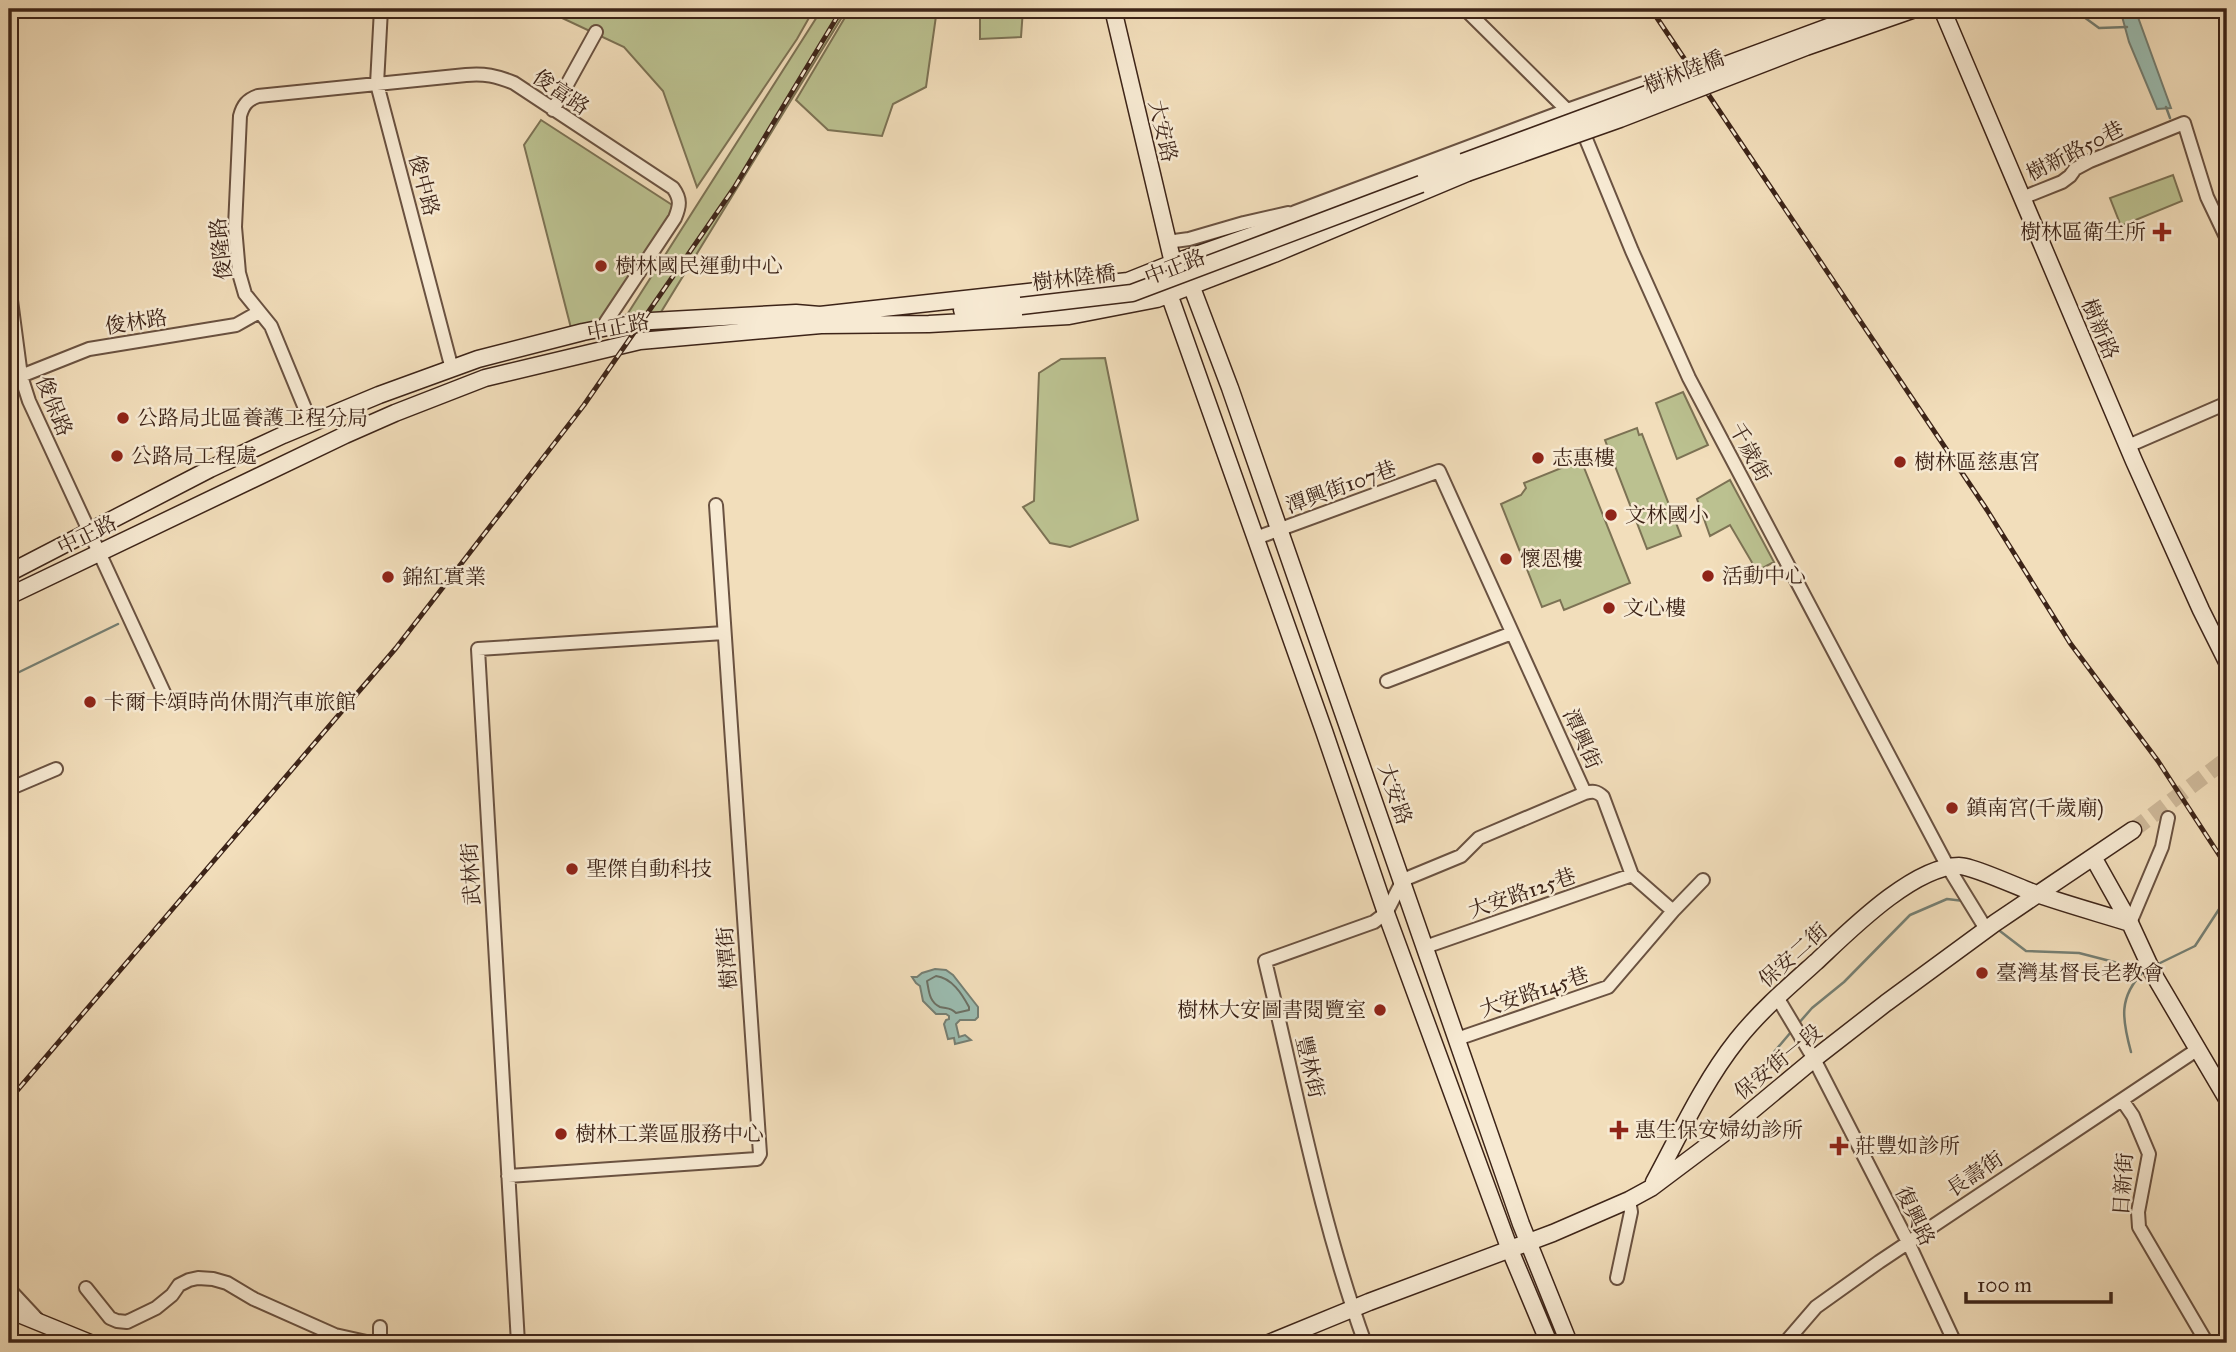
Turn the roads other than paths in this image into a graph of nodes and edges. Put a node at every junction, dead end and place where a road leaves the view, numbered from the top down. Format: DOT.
graph roads {
  1 [pos="381,9"];
  2 [pos="1113,9"];
  3 [pos="1465,9"];
  4 [pos="1877,9"];
  5 [pos="1915,9"];
  6 [pos="1942,9"];
  7 [pos="596,33"];
  8 [pos="1669,74"];
  9 [pos="377,84"];
  10 [pos="250,99"];
  11 [pos="553,110"];
  12 [pos="1567,110"];
  13 [pos="1465,167"];
  14 [pos="2021,198"];
  15 [pos="1295,212"];
  16 [pos="2227,239"];
  17 [pos="1167,242"];
  18 [pos="1233,243"];
  19 [pos="1274,254"];
  20 [pos="1173,263"];
  21 [pos="9,285"];
  22 [pos="1191,285"];
  23 [pos="1169,294"];
  24 [pos="259,312"];
  25 [pos="820,320"];
  26 [pos="603,328"];
  27 [pos="583,332"];
  28 [pos="587,354"];
  29 [pos="452,369"];
  30 [pos="21,376"];
  31 [pos="2227,403"];
  32 [pos="311,423"];
  33 [pos="2128,446"];
  34 [pos="1439,471"];
  35 [pos="716,505"];
  36 [pos="138,507"];
  37 [pos="148,530"];
  38 [pos="1280,530"];
  39 [pos="89,533"];
  40 [pos="1256,538"];
  41 [pos="98,553"];
  42 [pos="9,573"];
  43 [pos="9,596"];
  44 [pos="724,633"];
  45 [pos="1512,633"];
  46 [pos="2227,662"];
  47 [pos="1387,681"];
  48 [pos="166,697"];
  49 [pos="56,769"];
  50 [pos="9,789"];
  51 [pos="1585,793"];
  52 [pos="2168,818"];
  53 [pos="2133,830"];
  54 [pos="2093,857"];
  55 [pos="1948,867"];
  56 [pos="1632,875"];
  57 [pos="1403,880"];
  58 [pos="1703,880"];
  59 [pos="2037,894"];
  60 [pos="1672,911"];
  61 [pos="1385,913"];
  62 [pos="2130,923"];
  63 [pos="1991,926"];
  64 [pos="1425,947"];
  65 [pos="1777,997"];
  66 [pos="1457,1039"];
  67 [pos="2198,1049"];
  68 [pos="1814,1059"];
  69 [pos="2227,1099"];
  70 [pos="2122,1100"];
  71 [pos="508,1176"];
  72 [pos="1651,1188"];
  73 [pos="1629,1200"];
  74 [pos="1528,1242"];
  75 [pos="1908,1242"];
  76 [pos="1510,1250"];
  77 [pos="1617,1278"];
  78 [pos="86,1288"];
  79 [pos="9,1289"];
  80 [pos="1352,1309"];
  81 [pos="9,1310"];
  82 [pos="41,1324"];
  83 [pos="380,1327"];
  84 [pos="80,1342"];
  85 [pos="371,1343"];
  86 [pos="377,1343"];
  87 [pos="518,1343"];
  88 [pos="1269,1343"];
  89 [pos="1365,1343"];
  90 [pos="1549,1343"];
  91 [pos="1569,1343"];
  92 [pos="1749,1343"];
  93 [pos="1775,1343"];
  94 [pos="1785,1343"];
  95 [pos="1955,1343"];
  96 [pos="2207,1343"];
  1 -- 9 [label="street, 俊中路"];
  2 -- 17 [label="main road, 大安路"];
  3 -- 12 [label="street, 千歲街"];
  4 -- 13 [label="main road, 樹林陸橋, bridge"];
  5 -- 13 [label="main road, 樹林陸橋, bridge"];
  6 -- 14 [label="main road, 樹新路"];
  7 -- 11 [label="street"];
  8 -- 12 [label="street"];
  9 -- 10 [label="street, 俊富路"];
  9 -- 11 [label="street, 俊富路"];
  9 -- 29 [label="street, 俊中路"];
  10 -- 24 [label="street, 俊隆路"];
  11 -- 26 [label="street, 俊富路"];
  12 -- 15 [label="street"];
  12 -- 55 [label="street, 千歲街"];
  13 -- 18 [label="main road, 樹林陸橋"];
  13 -- 19 [label="main road, 樹林陸橋"];
  13 -- 25 [label="main road, 樹林陸橋, bridge"];
  14 -- 16 [label="street, 樹新路50巷"];
  14 -- 33 [label="main road, 樹新路"];
  15 -- 17 [label="street"];
  15 -- 18 [label="street"];
  17 -- 20 [label="main road, 大安路"];
  18 -- 20 [label="main road, 中正路"];
  19 -- 22 [label="main road, 中正路"];
  20 -- 22 [label="main road, 大安路"];
  20 -- 23 [label="main road, 大安路"];
  20 -- 25 [label="main road, 中正路"];
  21 -- 30 [label="street, 俊保路"];
  22 -- 23 [label="main road, 中正路"];
  22 -- 38 [label="main road, 大安路"];
  23 -- 25 [label="main road, 中正路"];
  23 -- 40 [label="main road, 大安路"];
  24 -- 30 [label="street, 俊林路"];
  24 -- 32 [label="street, 俊隆路"];
  25 -- 26 [label="main road, 中正路"];
  25 -- 28 [label="main road, 中正路"];
  26 -- 27 [label="main road, 中正路"];
  27 -- 28 [label="main road"];
  27 -- 29 [label="main road, 中正路"];
  28 -- 37 [label="main road, 中正路"];
  29 -- 32 [label="main road, 中正路"];
  30 -- 39 [label="street, 俊保路"];
  31 -- 33 [label="street"];
  32 -- 36 [label="main road, 中正路"];
  33 -- 46 [label="main road, 樹新路"];
  34 -- 38 [label="street, 潭興街107巷"];
  34 -- 45 [label="street, 潭興街"];
  35 -- 44 [label="street, 樹潭街"];
  36 -- 37 [label="main road"];
  36 -- 39 [label="main road, 中正路"];
  37 -- 41 [label="main road, 中正路"];
  38 -- 40 [label="street, 潭興街107巷"];
  38 -- 57 [label="main road, 大安路"];
  39 -- 41 [label="street, 俊保路"];
  39 -- 42 [label="main road, 中正路"];
  40 -- 61 [label="main road, 大安路"];
  41 -- 43 [label="main road, 中正路"];
  41 -- 48 [label="street, 俊保路"];
  44 -- 71 [label="street, 武林街"];
  44 -- 71 [label="street, 樹潭街"];
  45 -- 47 [label="street"];
  45 -- 51 [label="street, 潭興街"];
  49 -- 50 [label="street"];
  51 -- 56 [label="street, 潭興街"];
  51 -- 57 [label="street"];
  52 -- 62 [label="street"];
  53 -- 54 [label="main road, 保安街一段"];
  54 -- 59 [label="main road, 保安街一段"];
  54 -- 62 [label="main road"];
  55 -- 59 [label="main road"];
  55 -- 63 [label="street, 千歲街"];
  55 -- 65 [label="main road, 保安二街"];
  56 -- 60 [label="street, 潭興街"];
  56 -- 64 [label="street, 大安路125巷"];
  57 -- 61 [label="street"];
  57 -- 64 [label="main road, 大安路"];
  58 -- 60 [label="street, 大安路145巷"];
  59 -- 62 [label="main road"];
  59 -- 63 [label="main road, 保安街一段"];
  60 -- 66 [label="street, 大安路145巷"];
  61 -- 76 [label="main road, 大安路"];
  61 -- 80 [label="street, 豐林街"];
  62 -- 67 [label="main road"];
  63 -- 68 [label="main road, 保安街一段"];
  64 -- 66 [label="main road, 大安路"];
  65 -- 68 [label="street, 復興路"];
  65 -- 72 [label="main road, 保安二街"];
  66 -- 74 [label="main road, 大安路"];
  67 -- 69 [label="main road"];
  67 -- 70 [label="street, 長壽街"];
  68 -- 72 [label="main road, 保安街一段"];
  68 -- 75 [label="street, 復興路"];
  70 -- 75 [label="street, 長壽街"];
  70 -- 96 [label="street, 日新街"];
  71 -- 87 [label="street, 武林街"];
  72 -- 73 [label="main road, 保安街一段"];
  73 -- 74 [label="main road, 保安街一段"];
  73 -- 77 [label="street"];
  74 -- 76 [label="main road, 保安街一段"];
  74 -- 91 [label="main road, 大安路"];
  75 -- 94 [label="street, 長壽街"];
  75 -- 95 [label="street, 復興路"];
  76 -- 80 [label="main road, 保安街一段"];
  76 -- 90 [label="main road, 大安路"];
  78 -- 85 [label="street"];
  79 -- 82 [label="street"];
  80 -- 88 [label="main road, 保安街一段"];
  80 -- 89 [label="street"];
  81 -- 82 [label="main road"];
  82 -- 84 [label="main road"];
  83 -- 86 [label="street"];
  92 -- 93 [label="street"];
}
